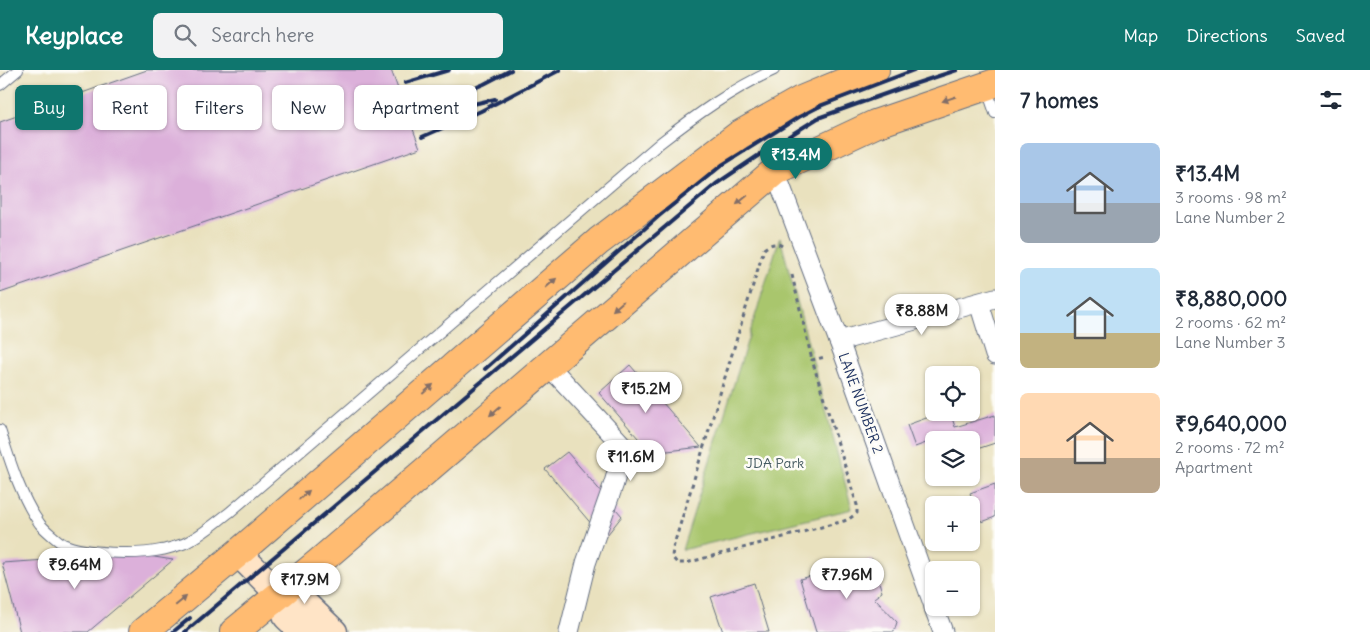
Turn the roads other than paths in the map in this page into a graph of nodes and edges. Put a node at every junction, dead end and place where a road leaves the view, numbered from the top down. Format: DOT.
graph roads {
  1 [pos="18,70"];
  2 [pos="774,70"];
  3 [pos="876,70"];
  4 [pos="0,85"];
  5 [pos="990,85"];
  6 [pos="995,113"];
  7 [pos="775,171"];
  8 [pos="987,301"];
  9 [pos="841,347"];
  10 [pos="995,355"];
  11 [pos="548,366"];
  12 [pos="0,430"];
  13 [pos="238,552"];
  14 [pos="925,582"];
  15 [pos="280,595"];
  16 [pos="937,616"];
  17 [pos="144,632"];
  18 [pos="234,632"];
  19 [pos="303,632"];
  20 [pos="334,632"];
  21 [pos="570,632"];
  22 [pos="943,632"];
  1 -- 4 [label="lane"];
  2 -- 12 [label="lane"];
  13 -- 3 [label="main road, one-way"];
  5 -- 6 [label="lane"];
  5 -- 7 [label="main road, one-way"];
  7 -- 9 [label="street, LANE NUMBER 2"];
  7 -- 11 [label="main road, one-way"];
  8 -- 9 [label="street"];
  8 -- 10 [label="street"];
  9 -- 14 [label="street, LANE NUMBER 2"];
  11 -- 15 [label="main road, one-way"];
  11 -- 21 [label="street"];
  13 -- 15 [label="street"];
  17 -- 13 [label="main road, one-way"];
  15 -- 18 [label="main road"];
  15 -- 19 [label="street"];
  15 -- 20 [label="street"];
  16 -- 22 [label="street, LANE NUMBER 2"];
}
